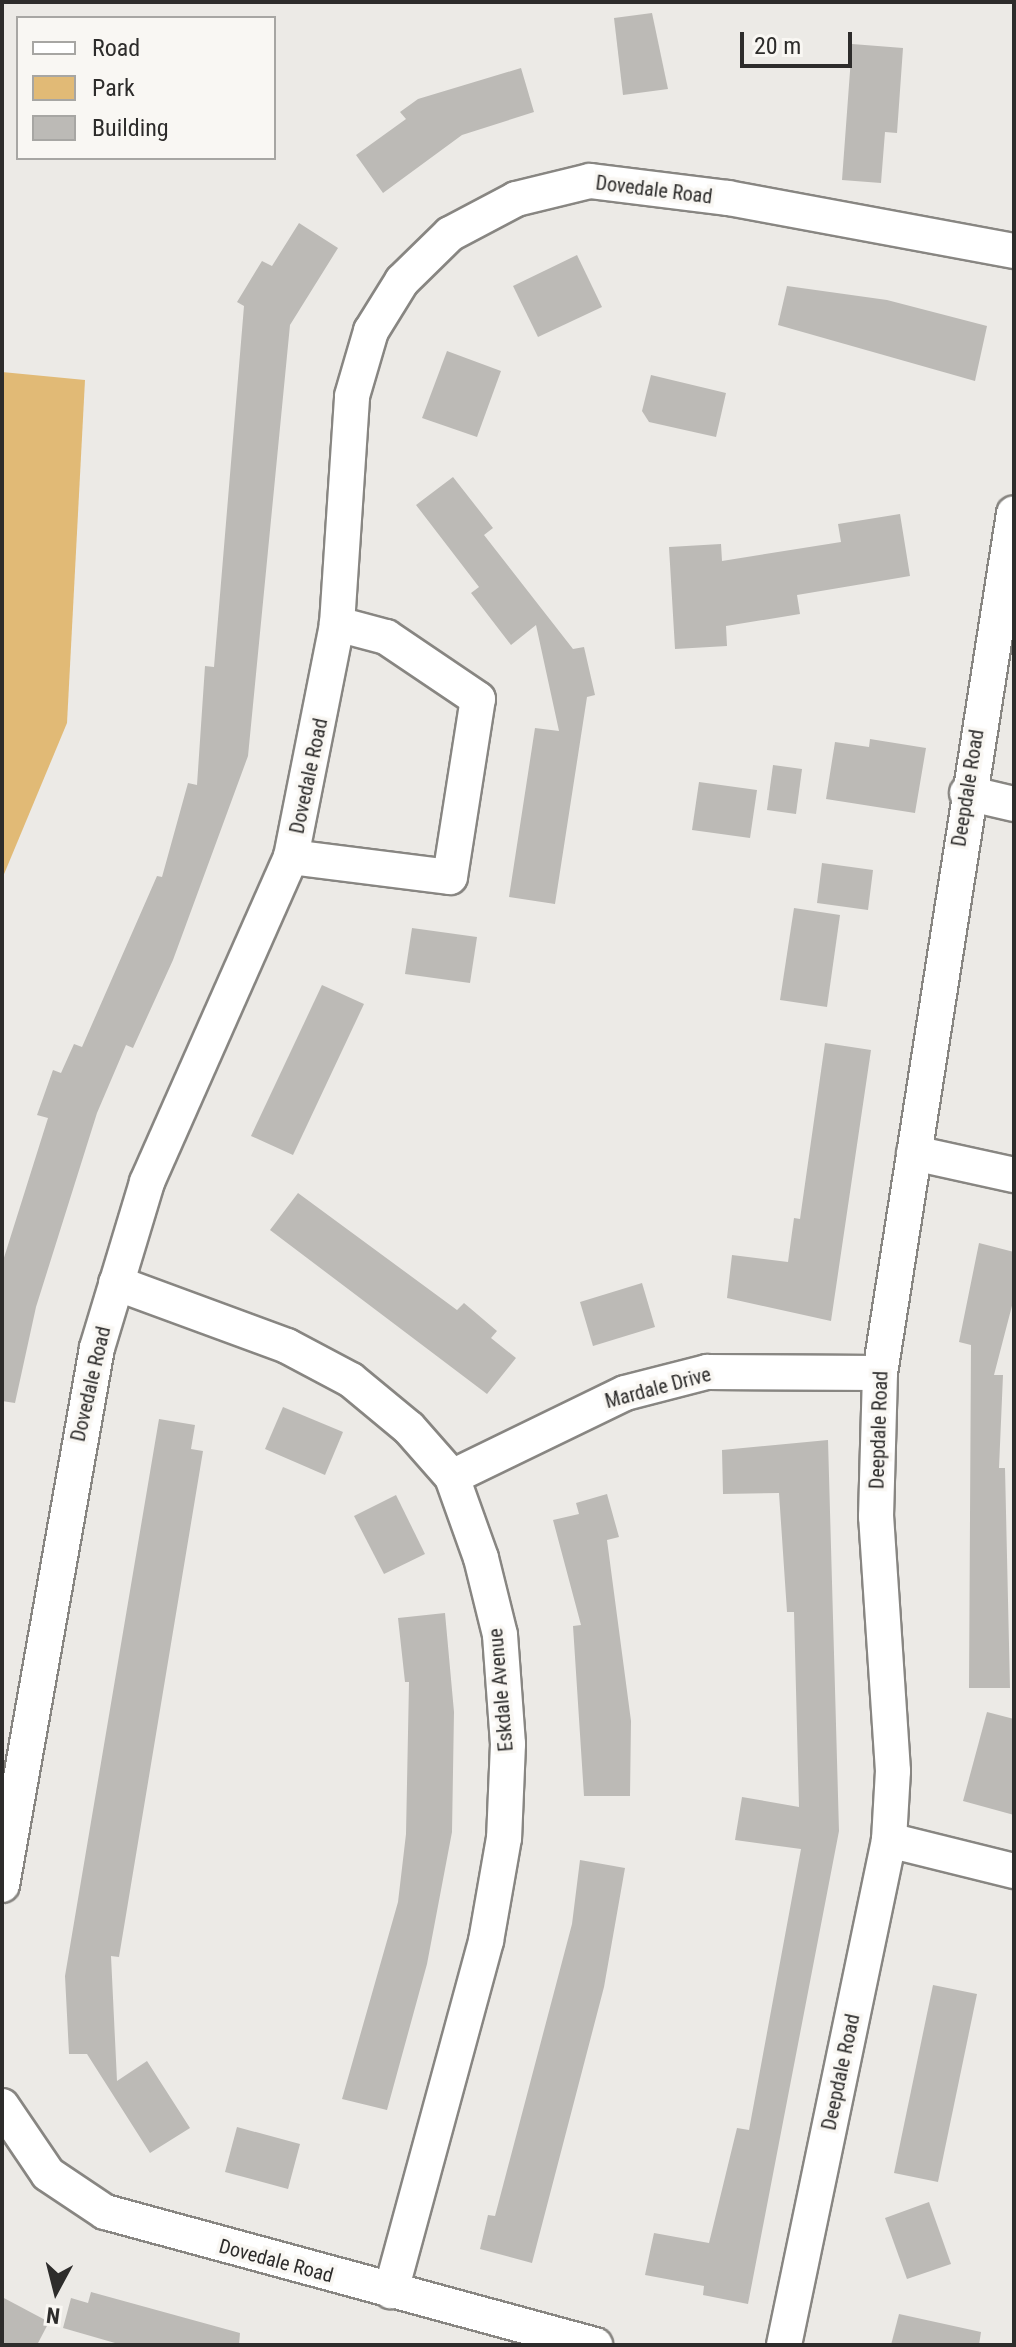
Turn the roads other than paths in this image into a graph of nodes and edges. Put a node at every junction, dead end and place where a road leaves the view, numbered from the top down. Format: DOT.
graph roads {
  1 [pos="1014,251"];
  2 [pos="1014,513"];
  3 [pos="337,624"];
  4 [pos="967,793"];
  5 [pos="1014,804"];
  6 [pos="291,857"];
  7 [pos="914,1153"];
  8 [pos="1014,1175"];
  9 [pos="116,1283"];
  10 [pos="880,1373"];
  11 [pos="452,1477"];
  12 [pos="889,1840"];
  13 [pos="1014,1871"];
  14 [pos="2,1885"];
  15 [pos="2,2106"];
  16 [pos="391,2291"];
  17 [pos="595,2345"];
  18 [pos="784,2345"];
  1 -- 3 [label="street, Dovedale Road"];
  2 -- 4 [label="street, Deepdale Road"];
  3 -- 6 [label="street, Dovedale Road"];
  3 -- 6 [label="street"];
  4 -- 5 [label="street"];
  4 -- 7 [label="street, Deepdale Road"];
  6 -- 9 [label="street, Dovedale Road"];
  7 -- 8 [label="street"];
  7 -- 10 [label="street, Deepdale Road"];
  9 -- 11 [label="street, Eskdale Avenue"];
  9 -- 14 [label="street, Dovedale Road"];
  10 -- 11 [label="street, Mardale Drive"];
  10 -- 12 [label="street, Deepdale Road"];
  11 -- 16 [label="street, Eskdale Avenue"];
  12 -- 13 [label="street"];
  12 -- 18 [label="street, Deepdale Road"];
  15 -- 16 [label="street, Dovedale Road"];
  16 -- 17 [label="street, Dovedale Road"];
}
